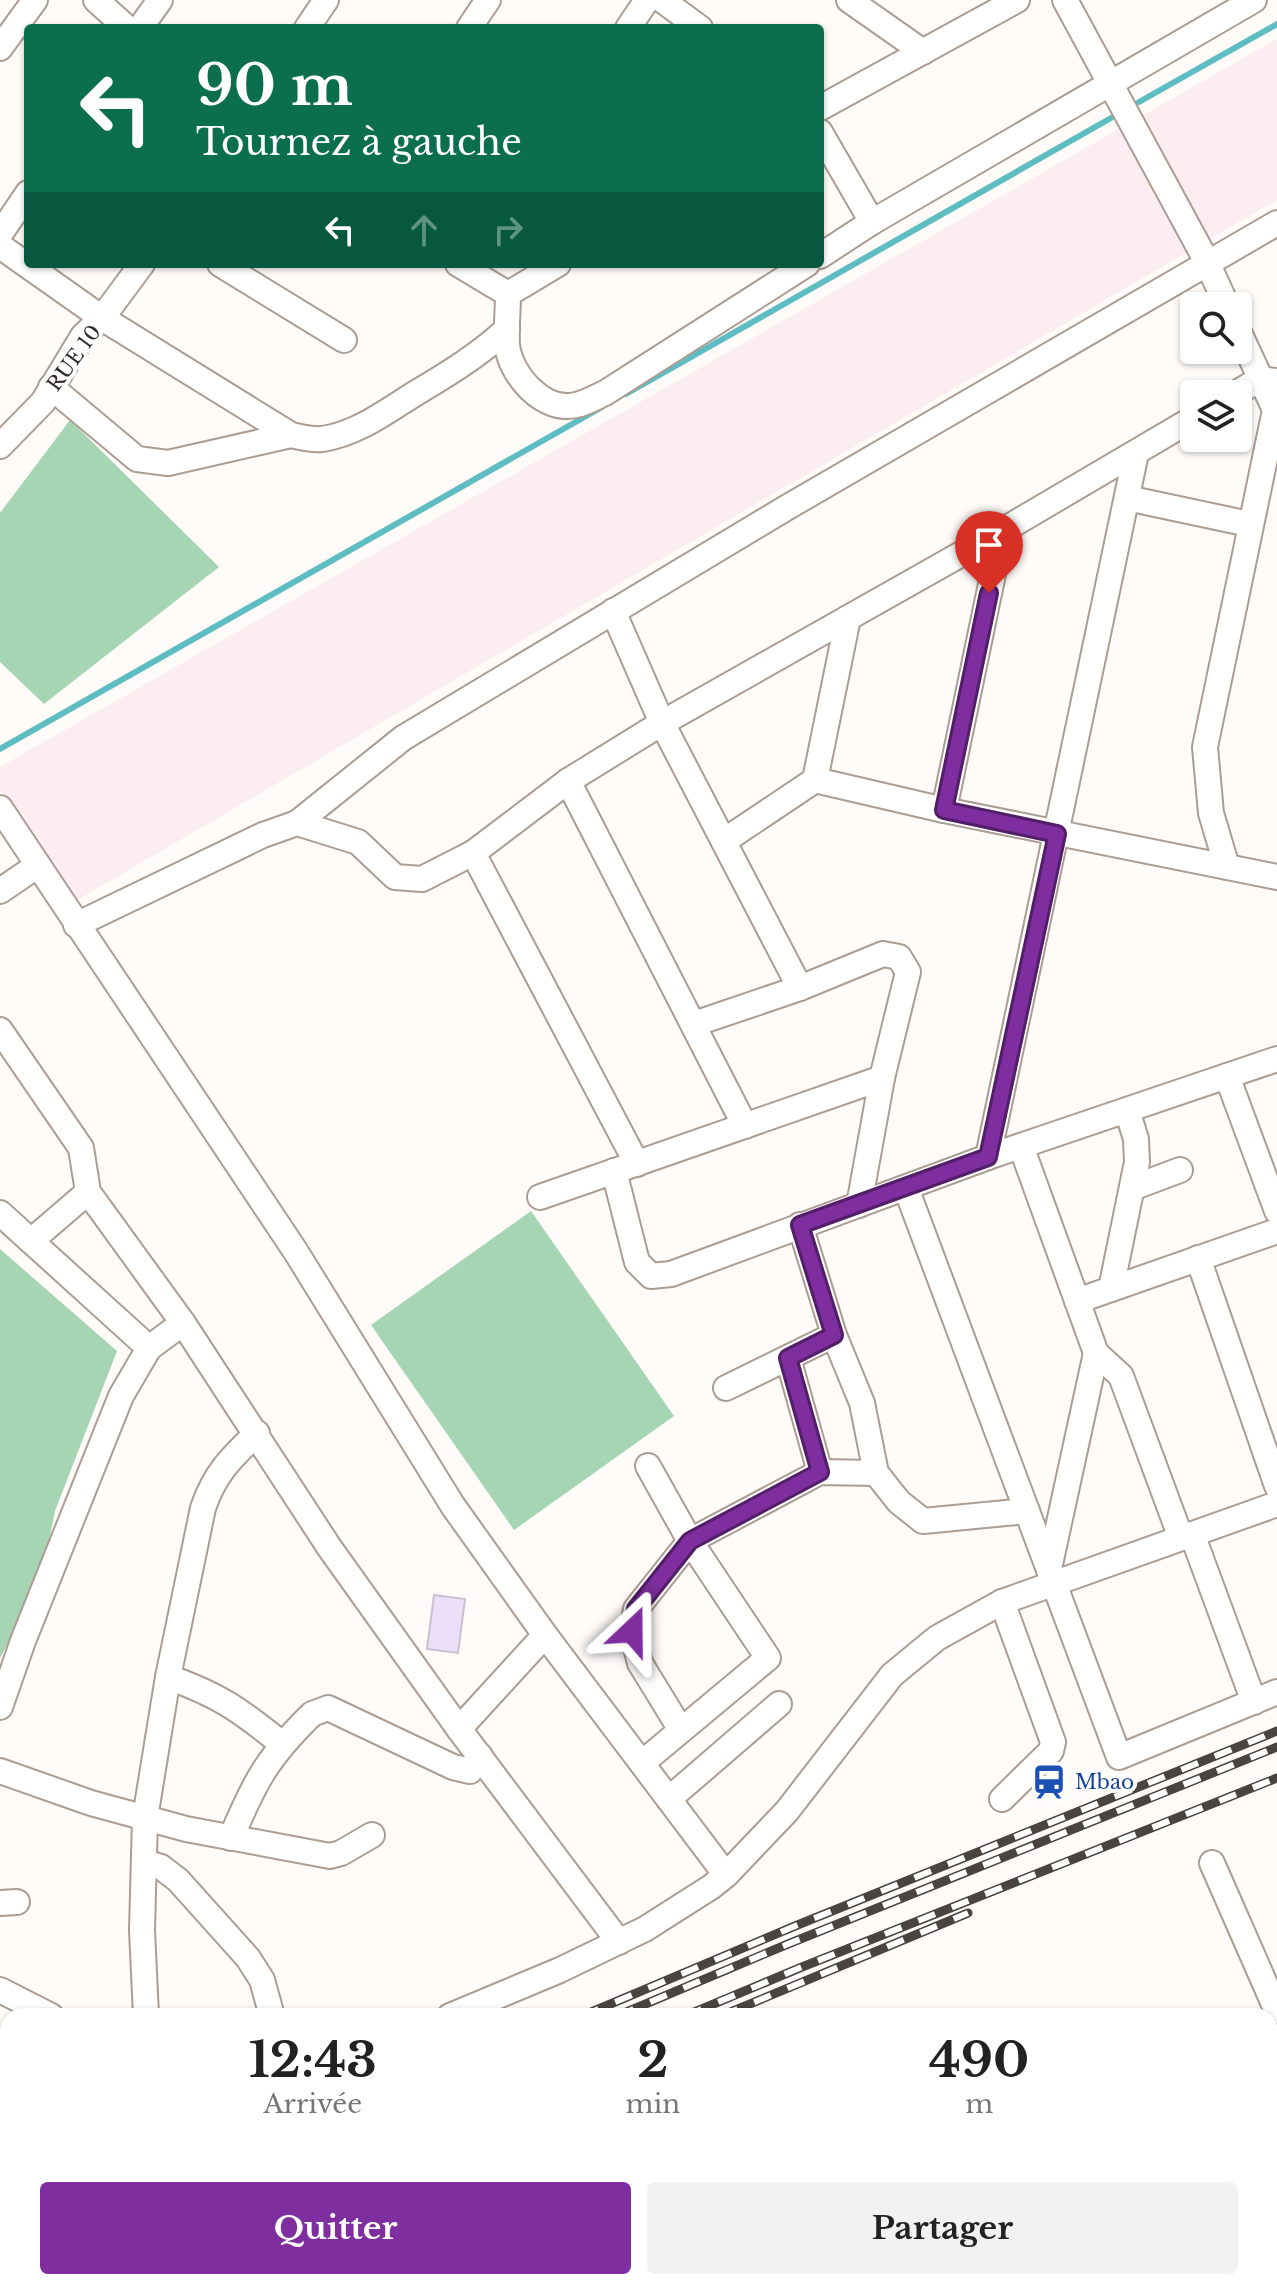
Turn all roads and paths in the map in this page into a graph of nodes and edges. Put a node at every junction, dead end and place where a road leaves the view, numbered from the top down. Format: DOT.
graph roads {
  1 [pos="35,0"];
  2 [pos="96,0"];
  3 [pos="160,0"];
  4 [pos="326,0"];
  5 [pos="488,0"];
  6 [pos="647,0"];
  7 [pos="662,0"];
  8 [pos="849,0"];
  9 [pos="1017,0"];
  10 [pos="1065,0"];
  11 [pos="1254,0"];
  12 [pos="123,24"];
  13 [pos="143,24"];
  14 [pos="310,24"];
  15 [pos="472,24"];
  16 [pos="631,24"];
  17 [pos="695,24"];
  18 [pos="0,48"];
  19 [pos="923,52"];
  20 [pos="1112,85"];
  21 [pos="824,106"];
  22 [pos="824,139"];
  23 [pos="24,199"];
  24 [pos="872,222"];
  25 [pos="1277,223"];
  26 [pos="0,234"];
  27 [pos="0,246"];
  28 [pos="824,253"];
  29 [pos="1207,262"];
  30 [pos="24,263"];
  31 [pos="31,268"];
  32 [pos="139,268"];
  33 [pos="227,268"];
  34 [pos="465,268"];
  35 [pos="551,268"];
  36 [pos="801,268"];
  37 [pos="1221,292"];
  38 [pos="508,294"];
  39 [pos="102,318"];
  40 [pos="507,329"];
  41 [pos="344,340"];
  42 [pos="1252,353"];
  43 [pos="1269,380"];
  44 [pos="51,387"];
  45 [pos="1276,412"];
  46 [pos="1180,426"];
  47 [pos="291,435"];
  48 [pos="0,446"];
  49 [pos="1136,453"];
  50 [pos="1127,498"];
  51 [pos="1249,524"];
  52 [pos="1002,531"];
  53 [pos="613,611"];
  54 [pos="848,618"];
  55 [pos="662,723"];
  56 [pos="815,780"];
  57 [pos="568,781"];
  58 [pos="0,808"];
  59 [pos="944,810"];
  60 [pos="297,823"];
  61 [pos="1057,834"];
  62 [pos="724,841"];
  63 [pos="473,853"];
  64 [pos="38,865"];
  65 [pos="1227,867"];
  66 [pos="1277,877"];
  67 [pos="0,891"];
  68 [pos="76,925"];
  69 [pos="800,988"];
  70 [pos="694,1024"];
  71 [pos="0,1030"];
  72 [pos="1277,1059"];
  73 [pos="1227,1076"];
  74 [pos="882,1078"];
  75 [pos="1127,1110"];
  76 [pos="745,1126"];
  77 [pos="1021,1146"];
  78 [pos="988,1157"];
  79 [pos="626,1168"];
  80 [pos="1180,1170"];
  81 [pos="906,1188"];
  82 [pos="1132,1188"];
  83 [pos="88,1192"];
  84 [pos="540,1197"];
  85 [pos="859,1205"];
  86 [pos="1277,1211"];
  87 [pos="0,1213"];
  88 [pos="800,1225"];
  89 [pos="1277,1231"];
  90 [pos="31,1241"];
  91 [pos="1198,1258"];
  92 [pos="1111,1289"];
  93 [pos="1077,1301"];
  94 [pos="183,1323"];
  95 [pos="834,1335"];
  96 [pos="149,1348"];
  97 [pos="1096,1353"];
  98 [pos="788,1358"];
  99 [pos="726,1388"];
  100 [pos="257,1433"];
  101 [pos="648,1466"];
  102 [pos="820,1472"];
  103 [pos="876,1473"];
  104 [pos="1277,1486"];
  105 [pos="1277,1504"];
  106 [pos="1027,1511"];
  107 [pos="1186,1536"];
  108 [pos="690,1541"];
  109 [pos="1051,1577"];
  110 [pos="1002,1602"];
  111 [pos="545,1635"];
  112 [pos="168,1677"];
  113 [pos="1277,1692"];
  114 [pos="1254,1702"];
  115 [pos="779,1704"];
  116 [pos="0,1707"];
  117 [pos="459,1729"];
  118 [pos="681,1730"];
  119 [pos="282,1744"];
  120 [pos="480,1756"];
  121 [pos="642,1763"];
  122 [pos="0,1771"];
  123 [pos="669,1799"];
  124 [pos="1002,1799"];
  125 [pos="145,1818"];
  126 [pos="372,1835"];
  127 [pos="231,1838"];
  128 [pos="144,1862"];
  129 [pos="1212,1863"];
  130 [pos="726,1875"];
  131 [pos="619,1942"];
  132 [pos="0,1990"];
  133 [pos="35,2008"];
  134 [pos="146,2008"];
  135 [pos="270,2008"];
  136 [pos="468,2008"];
  137 [pos="1276,2008"];
  1 -- 18 [label="street"];
  2 -- 12 [label="street"];
  3 -- 13 [label="street"];
  4 -- 14 [label="street"];
  5 -- 15 [label="street"];
  6 -- 16 [label="street"];
  7 -- 17 [label="street"];
  8 -- 19 [label="street"];
  9 -- 19 [label="street"];
  10 -- 20 [label="street"];
  11 -- 20 [label="street"];
  19 -- 21 [label="street"];
  20 -- 24 [label="street"];
  20 -- 29 [label="street"];
  22 -- 24 [label="street"];
  23 -- 26 [label="street"];
  24 -- 28 [label="street"];
  25 -- 29 [label="street"];
  27 -- 30 [label="street"];
  29 -- 37 [label="street"];
  29 -- 53 [label="street"];
  31 -- 39 [label="street"];
  32 -- 39 [label="street, RUE 10"];
  33 -- 41 [label="street"];
  34 -- 38 [label="street"];
  35 -- 38 [label="street"];
  36 -- 40 [label="street"];
  38 -- 40 [label="street"];
  39 -- 44 [label="street, RUE 10"];
  39 -- 47 [label="street"];
  40 -- 47 [label="street"];
  42 -- 43 [label="street"];
  43 -- 45 [label="street"];
  44 -- 47 [label="street"];
  44 -- 48 [label="street, RUE 10"];
  45 -- 51 [label="street"];
  46 -- 49 [label="street"];
  49 -- 50 [label="street"];
  49 -- 52 [label="street"];
  50 -- 51 [label="street"];
  50 -- 61 [label="street"];
  51 -- 65 [label="street"];
  52 -- 54 [label="street"];
  52 -- 59 [label="street"];
  53 -- 55 [label="street"];
  53 -- 60 [label="street"];
  54 -- 55 [label="street"];
  54 -- 56 [label="street"];
  55 -- 57 [label="street"];
  55 -- 62 [label="street"];
  56 -- 59 [label="street"];
  56 -- 62 [label="street"];
  57 -- 63 [label="street"];
  57 -- 70 [label="street"];
  58 -- 64 [label="street"];
  59 -- 61 [label="street"];
  60 -- 63 [label="street"];
  60 -- 68 [label="street"];
  61 -- 65 [label="street"];
  61 -- 78 [label="street"];
  62 -- 69 [label="street"];
  63 -- 79 [label="street"];
  64 -- 67 [label="street"];
  64 -- 68 [label="street"];
  65 -- 66 [label="street"];
  68 -- 111 [label="street"];
  69 -- 70 [label="street"];
  69 -- 74 [label="street"];
  70 -- 76 [label="street"];
  71 -- 83 [label="street"];
  72 -- 73 [label="street"];
  73 -- 75 [label="street"];
  73 -- 86 [label="street"];
  74 -- 76 [label="street"];
  74 -- 85 [label="street"];
  75 -- 77 [label="street"];
  75 -- 82 [label="street"];
  76 -- 79 [label="street"];
  77 -- 78 [label="street"];
  77 -- 93 [label="street"];
  78 -- 81 [label="street"];
  79 -- 84 [label="street"];
  79 -- 88 [label="street"];
  80 -- 82 [label="street"];
  81 -- 85 [label="street"];
  81 -- 106 [label="street"];
  82 -- 92 [label="street"];
  83 -- 90 [label="street"];
  83 -- 94 [label="street"];
  85 -- 88 [label="street"];
  87 -- 90 [label="street"];
  88 -- 95 [label="street"];
  89 -- 91 [label="street"];
  90 -- 96 [label="street"];
  91 -- 92 [label="street"];
  91 -- 104 [label="street"];
  92 -- 93 [label="street"];
  93 -- 97 [label="street"];
  94 -- 96 [label="street"];
  94 -- 100 [label="street"];
  95 -- 98 [label="street"];
  95 -- 103 [label="street"];
  96 -- 116 [label="street"];
  97 -- 107 [label="street"];
  97 -- 109 [label="street"];
  98 -- 99 [label="street"];
  98 -- 102 [label="street"];
  100 -- 112 [label="street"];
  100 -- 117 [label="street"];
  101 -- 108 [label="street"];
  102 -- 103 [label="street"];
  102 -- 108 [label="street"];
  103 -- 106 [label="street"];
  105 -- 107 [label="street"];
  106 -- 109 [label="street"];
  107 -- 109 [label="street"];
  107 -- 114 [label="street"];
  108 -- 118 [label="street"];
  108 -- 118 [label="street"];
  109 -- 110 [label="street"];
  109 -- 114 [label="street"];
  110 -- 124 [label="street"];
  110 -- 130 [label="street"];
  111 -- 117 [label="street"];
  111 -- 121 [label="street"];
  112 -- 119 [label="street"];
  112 -- 125 [label="street"];
  113 -- 114 [label="street"];
  115 -- 123 [label="street"];
  117 -- 120 [label="street"];
  118 -- 121 [label="street"];
  119 -- 120 [label="street"];
  119 -- 127 [label="street"];
  120 -- 131 [label="street"];
  121 -- 123 [label="street"];
  122 -- 125 [label="street"];
  123 -- 130 [label="street"];
  125 -- 127 [label="street"];
  125 -- 128 [label="street"];
  126 -- 127 [label="street"];
  128 -- 134 [label="street"];
  128 -- 135 [label="street"];
  129 -- 137 [label="street"];
  130 -- 131 [label="street"];
  131 -- 136 [label="street"];
  132 -- 133 [label="street"];
}
